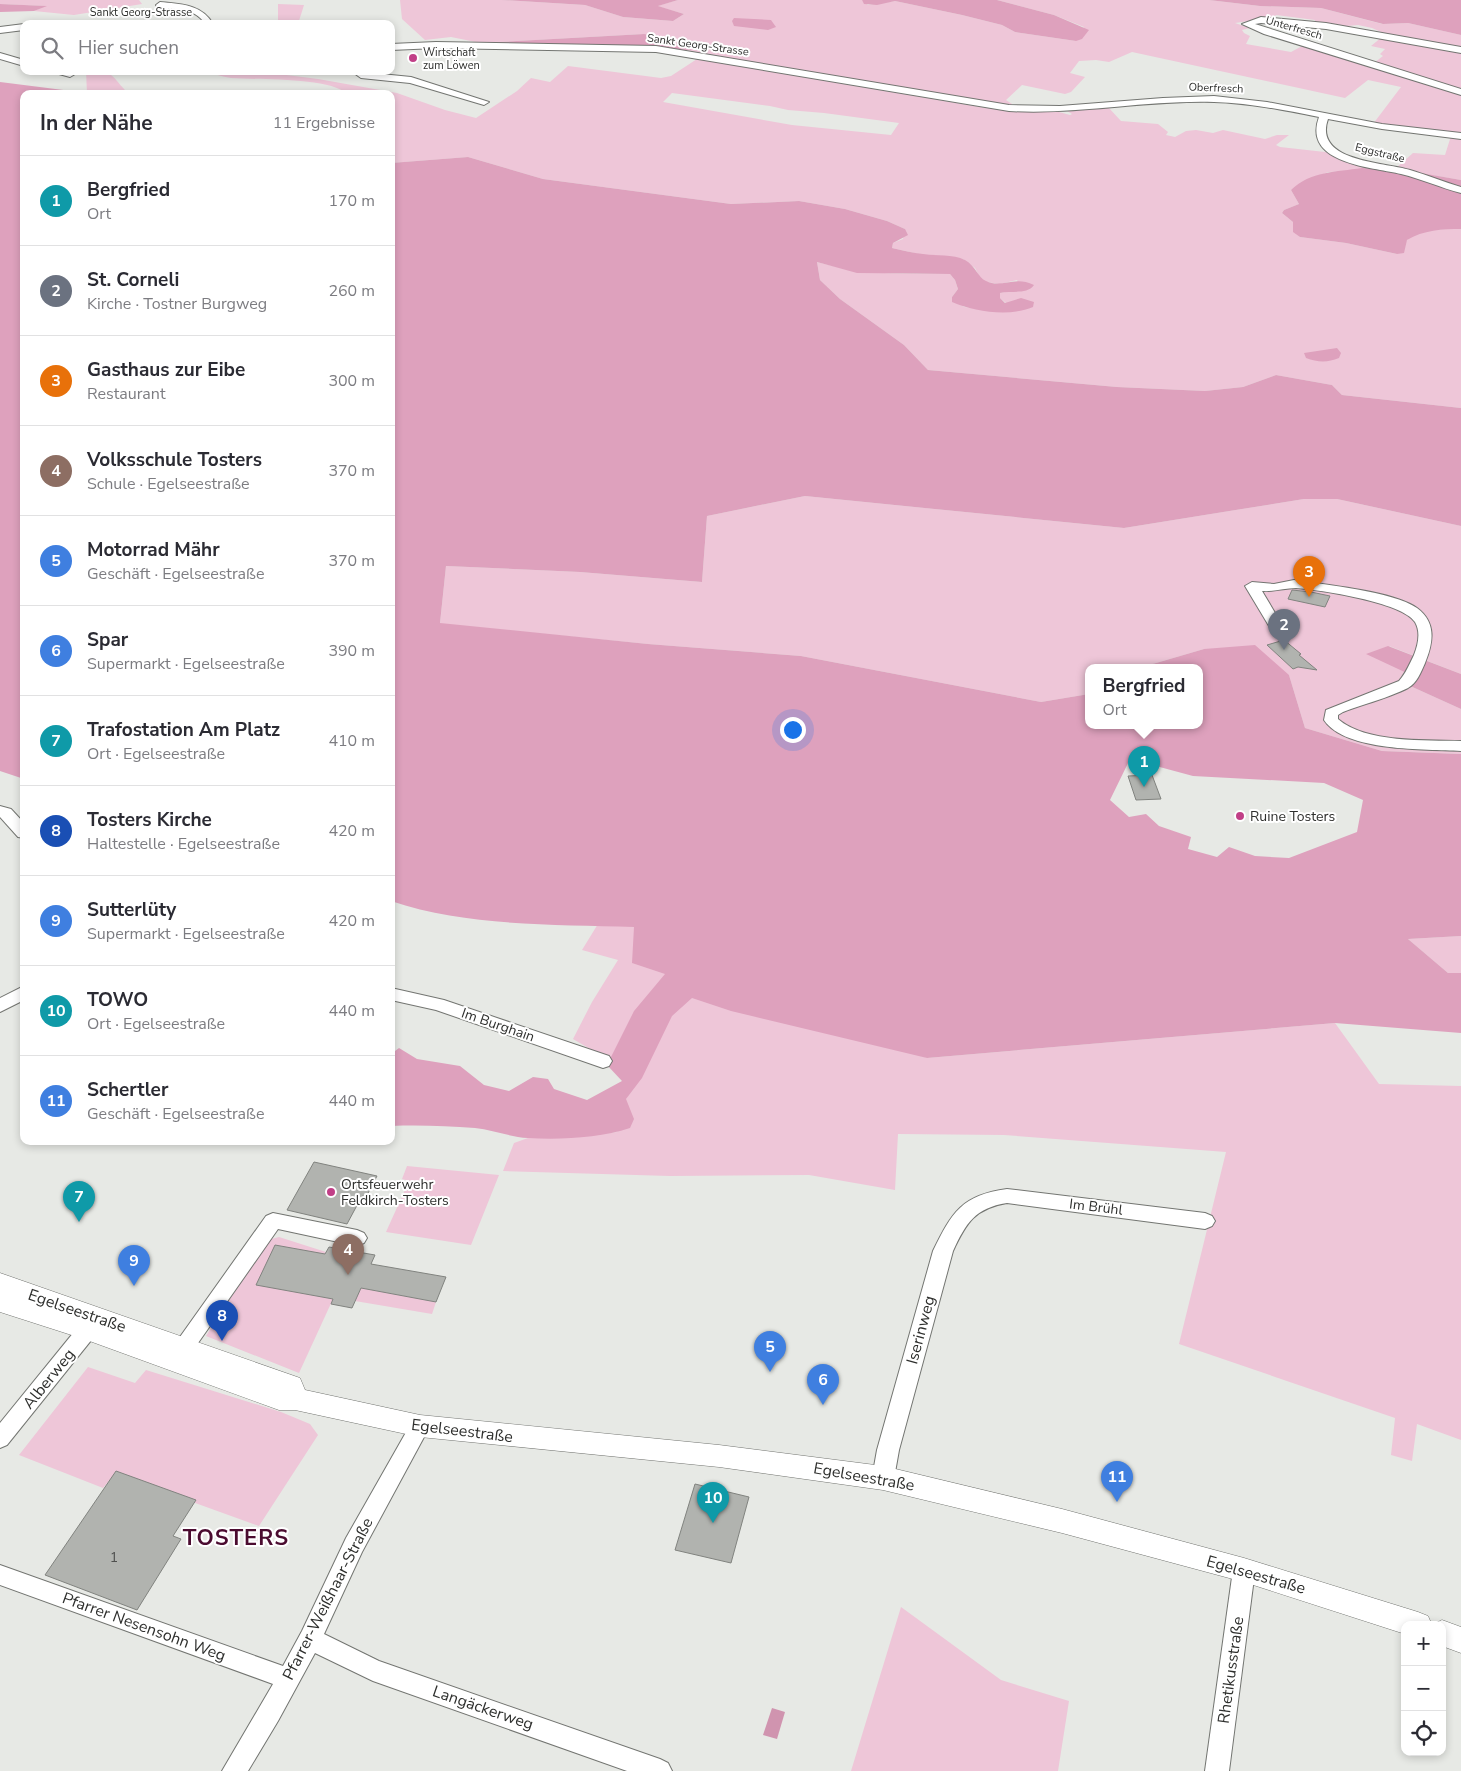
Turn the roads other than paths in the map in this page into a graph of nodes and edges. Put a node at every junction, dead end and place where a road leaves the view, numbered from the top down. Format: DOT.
graph roads {
  1 [pos="169,0"];
  2 [pos="207,20"];
  3 [pos="20,28"];
  4 [pos="0,30"];
  5 [pos="395,48"];
  6 [pos="1461,50"];
  7 [pos="0,56"];
  8 [pos="20,62"];
  9 [pos="362,75"];
  10 [pos="1461,92"];
  11 [pos="968,100"];
  12 [pos="484,102"];
  13 [pos="1324,116"];
  14 [pos="1461,136"];
  15 [pos="1461,190"];
  16 [pos="1277,628"];
  17 [pos="1461,746"];
  18 [pos="0,811"];
  19 [pos="20,829"];
  20 [pos="20,994"];
  21 [pos="395,995"];
  22 [pos="0,1006"];
  23 [pos="603,1061"];
  24 [pos="987,1199"];
  25 [pos="1204,1221"];
  26 [pos="357,1238"];
  27 [pos="0,1282"];
  28 [pos="0,1302"];
  29 [pos="92,1324"];
  30 [pos="179,1354"];
  31 [pos="420,1426"];
  32 [pos="0,1439"];
  33 [pos="883,1478"];
  34 [pos="1244,1570"];
  35 [pos="0,1575"];
  36 [pos="1405,1621"];
  37 [pos="1446,1634"];
  38 [pos="310,1639"];
  39 [pos="1461,1640"];
  40 [pos="287,1678"];
  41 [pos="234,1771"];
  42 [pos="660,1771"];
  43 [pos="1217,1771"];
  1 -- 2 [label="street"];
  3 -- 4 [label="street"];
  5 -- 11 [label="street, Sankt Georg-Strasse"];
  6 -- 10 [label="street, Unterfresch"];
  7 -- 8 [label="street"];
  9 -- 12 [label="street"];
  11 -- 13 [label="street, Oberfresch"];
  13 -- 14 [label="street, Oberfresch"];
  13 -- 15 [label="street, Eggstraße"];
  16 -- 17 [label="street"];
  18 -- 19 [label="street"];
  20 -- 22 [label="street"];
  21 -- 23 [label="street, Im Burghain"];
  24 -- 25 [label="street, Im Brühl"];
  24 -- 33 [label="street, Iserinweg"];
  26 -- 30 [label="street"];
  27 -- 29 [label="main road, Egelseestraße"];
  28 -- 29 [label="main road, Egelseestraße"];
  29 -- 30 [label="main road, Egelseestraße"];
  29 -- 32 [label="street, Alberweg"];
  30 -- 31 [label="main road, Egelseestraße"];
  31 -- 33 [label="main road, Egelseestraße"];
  31 -- 38 [label="street, Pfarrer-Weißhaar-Straße"];
  33 -- 34 [label="main road, Egelseestraße"];
  34 -- 36 [label="main road, Egelseestraße"];
  34 -- 43 [label="street, Rhetikusstraße"];
  35 -- 40 [label="street, Pfarrer Nesensohn Weg"];
  37 -- 39 [label="main road"];
  38 -- 40 [label="street, Pfarrer-Weißhaar-Straße"];
  38 -- 42 [label="street, Langäckerweg"];
  40 -- 41 [label="street, Pfarrer-Weißhaar-Straße"];
}
